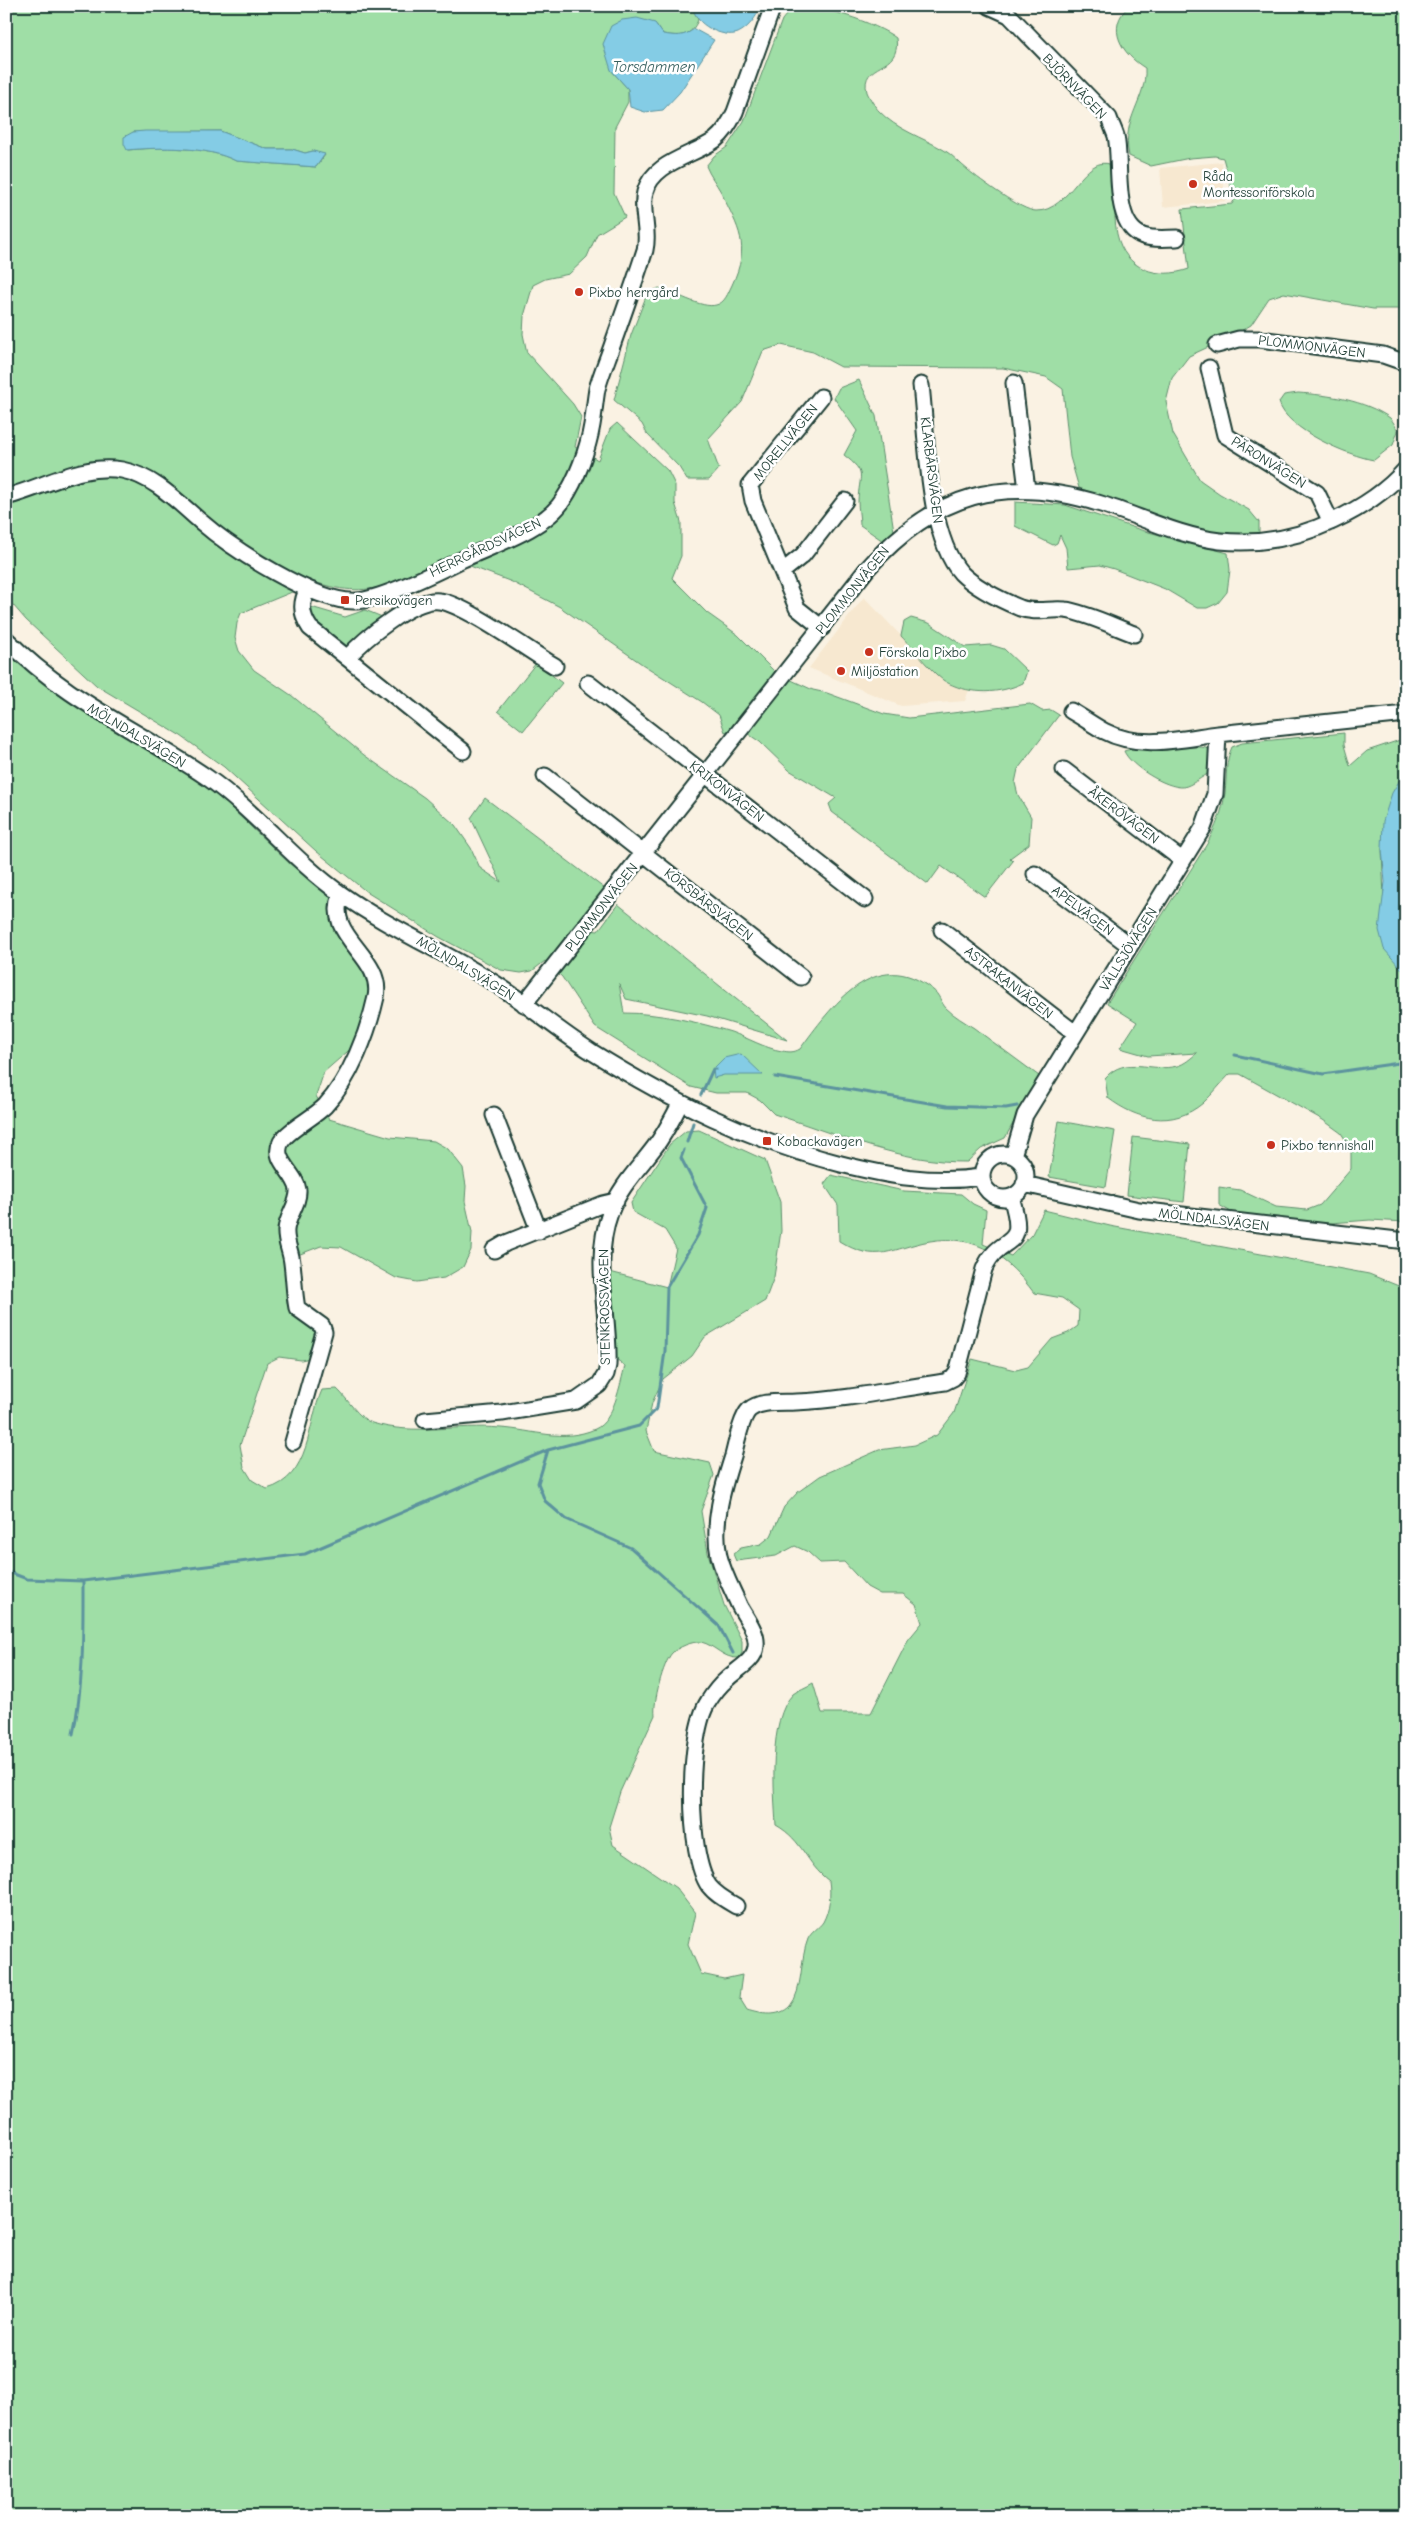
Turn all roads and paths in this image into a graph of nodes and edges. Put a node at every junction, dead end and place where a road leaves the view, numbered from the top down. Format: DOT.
graph roads {
  1 [pos="773,6"];
  2 [pos="989,6"];
  3 [pos="1012,11"];
  4 [pos="1177,238"];
  5 [pos="1218,345"];
  6 [pos="1406,363"];
  7 [pos="1209,368"];
  8 [pos="1014,383"];
  9 [pos="921,385"];
  10 [pos="821,396"];
  11 [pos="1406,469"];
  12 [pos="1027,490"];
  13 [pos="6,497"];
  14 [pos="844,501"];
  15 [pos="935,512"];
  16 [pos="1331,522"];
  17 [pos="783,571"];
  18 [pos="308,589"];
  19 [pos="822,628"];
  20 [pos="1134,634"];
  21 [pos="6,639"];
  22 [pos="347,658"];
  23 [pos="555,666"];
  24 [pos="588,683"];
  25 [pos="1071,711"];
  26 [pos="1406,714"];
  27 [pos="1218,734"];
  28 [pos="463,750"];
  29 [pos="1064,770"];
  30 [pos="705,774"];
  31 [pos="545,776"];
  32 [pos="643,852"];
  33 [pos="1182,860"];
  34 [pos="1035,874"];
  35 [pos="341,895"];
  36 [pos="865,899"];
  37 [pos="942,930"];
  38 [pos="1130,946"];
  39 [pos="801,977"];
  40 [pos="524,1004"];
  41 [pos="1075,1033"];
  42 [pos="680,1104"];
  43 [pos="494,1115"];
  44 [pos="1013,1156"];
  45 [pos="982,1177"];
  46 [pos="1024,1184"];
  47 [pos="1011,1197"];
  48 [pos="616,1201"];
  49 [pos="539,1231"];
  50 [pos="1406,1241"];
  51 [pos="494,1250"];
  52 [pos="425,1420"];
  53 [pos="294,1442"];
  54 [pos="736,1906"];
  1 -- 18 [label="street, HERRGÅRDSVÄGEN"];
  2 -- 3 [label="street, BJÖRNVÄGEN"];
  3 -- 4 [label="street, BJÖRNVÄGEN"];
  5 -- 6 [label="street, PLOMMONVÄGEN"];
  7 -- 16 [label="street, PÄRONVÄGEN"];
  8 -- 12 [label="street"];
  9 -- 15 [label="street, KLARBÄRSVÄGEN"];
  10 -- 17 [label="street, MORELLVÄGEN"];
  11 -- 16 [label="street, PLOMMONVÄGEN"];
  12 -- 15 [label="street, PLOMMONVÄGEN"];
  12 -- 16 [label="street, PLOMMONVÄGEN"];
  13 -- 18 [label="street, HERRGÅRDSVÄGEN"];
  14 -- 17 [label="street"];
  15 -- 19 [label="street, PLOMMONVÄGEN"];
  15 -- 20 [label="street, KLARBÄRSVÄGEN"];
  17 -- 19 [label="street, MORELLVÄGEN"];
  18 -- 22 [label="street"];
  19 -- 30 [label="street, PLOMMONVÄGEN"];
  21 -- 35 [label="street, MÖLNDALSVÄGEN"];
  22 -- 23 [label="street"];
  22 -- 28 [label="street"];
  24 -- 30 [label="street, KRIKONVÄGEN"];
  25 -- 27 [label="street"];
  26 -- 27 [label="street"];
  27 -- 33 [label="street, VÄLLSJÖVÄGEN"];
  29 -- 33 [label="street, ÅKERÖVÄGEN"];
  30 -- 32 [label="street, PLOMMONVÄGEN"];
  30 -- 36 [label="street, KRIKONVÄGEN"];
  31 -- 32 [label="street, KÖRSBÄRSVÄGEN"];
  32 -- 39 [label="street, KÖRSBÄRSVÄGEN"];
  32 -- 40 [label="street, PLOMMONVÄGEN"];
  33 -- 38 [label="street, VÄLLSJÖVÄGEN"];
  34 -- 38 [label="street, APELVÄGEN"];
  35 -- 40 [label="street, MÖLNDALSVÄGEN"];
  35 -- 53 [label="street"];
  37 -- 41 [label="street, ASTRAKANVÄGEN"];
  38 -- 41 [label="street, VÄLLSJÖVÄGEN"];
  40 -- 42 [label="street, MÖLNDALSVÄGEN"];
  41 -- 44 [label="street, VÄLLSJÖVÄGEN"];
  42 -- 45 [label="street, MÖLNDALSVÄGEN"];
  42 -- 48 [label="street, STENKROSSVÄGEN"];
  43 -- 49 [label="street"];
  44 -- 45 [label="street"];
  44 -- 46 [label="street"];
  45 -- 47 [label="street"];
  46 -- 47 [label="street"];
  46 -- 50 [label="street, MÖLNDALSVÄGEN"];
  47 -- 54 [label="street"];
  48 -- 49 [label="street"];
  48 -- 52 [label="street, STENKROSSVÄGEN"];
  49 -- 51 [label="street"];
}
